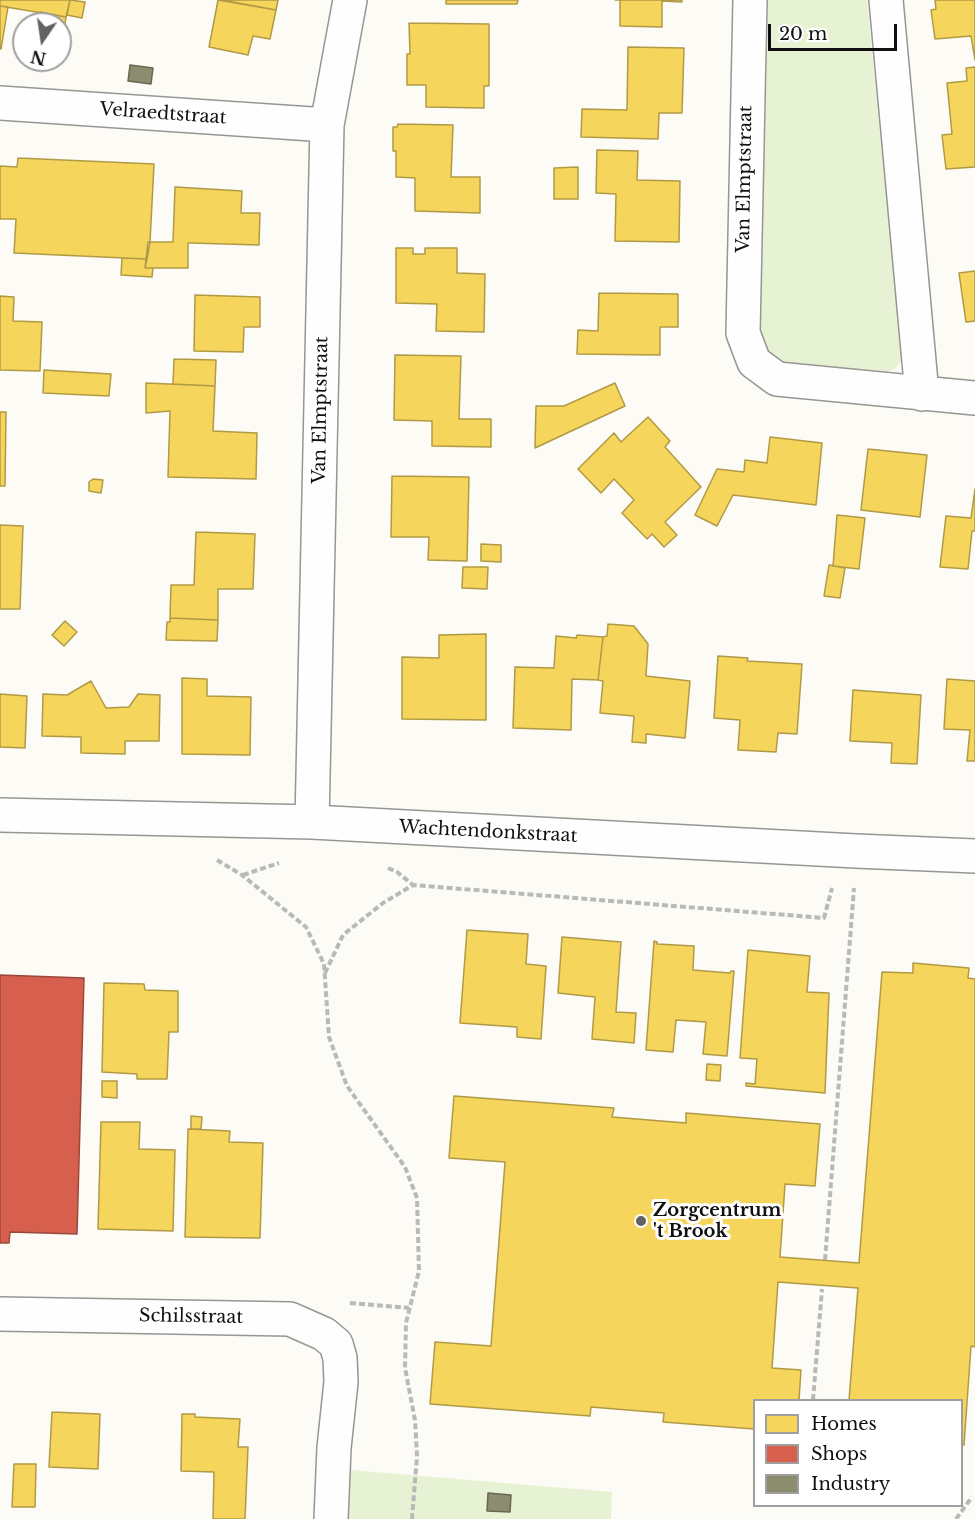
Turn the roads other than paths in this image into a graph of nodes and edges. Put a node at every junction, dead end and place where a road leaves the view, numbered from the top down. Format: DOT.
graph roads {
  1 [pos="350,0"];
  2 [pos="750,0"];
  3 [pos="886,0"];
  4 [pos="0,103"];
  5 [pos="327,125"];
  6 [pos="922,394"];
  7 [pos="975,398"];
  8 [pos="0,815"];
  9 [pos="312,822"];
  10 [pos="975,856"];
  11 [pos="0,1314"];
  12 [pos="331,1519"];
  1 -- 5 [label="street, Van Elmptstraat"];
  2 -- 6 [label="street, Van Elmptstraat"];
  3 -- 6 [label="street"];
  4 -- 5 [label="street, Velraedtstraat"];
  5 -- 9 [label="street, Van Elmptstraat"];
  6 -- 7 [label="street, Van Elmptstraat"];
  8 -- 9 [label="street, Wachtendonkstraat"];
  9 -- 10 [label="street, Wachtendonkstraat"];
  11 -- 12 [label="street, Schilsstraat"];
}
